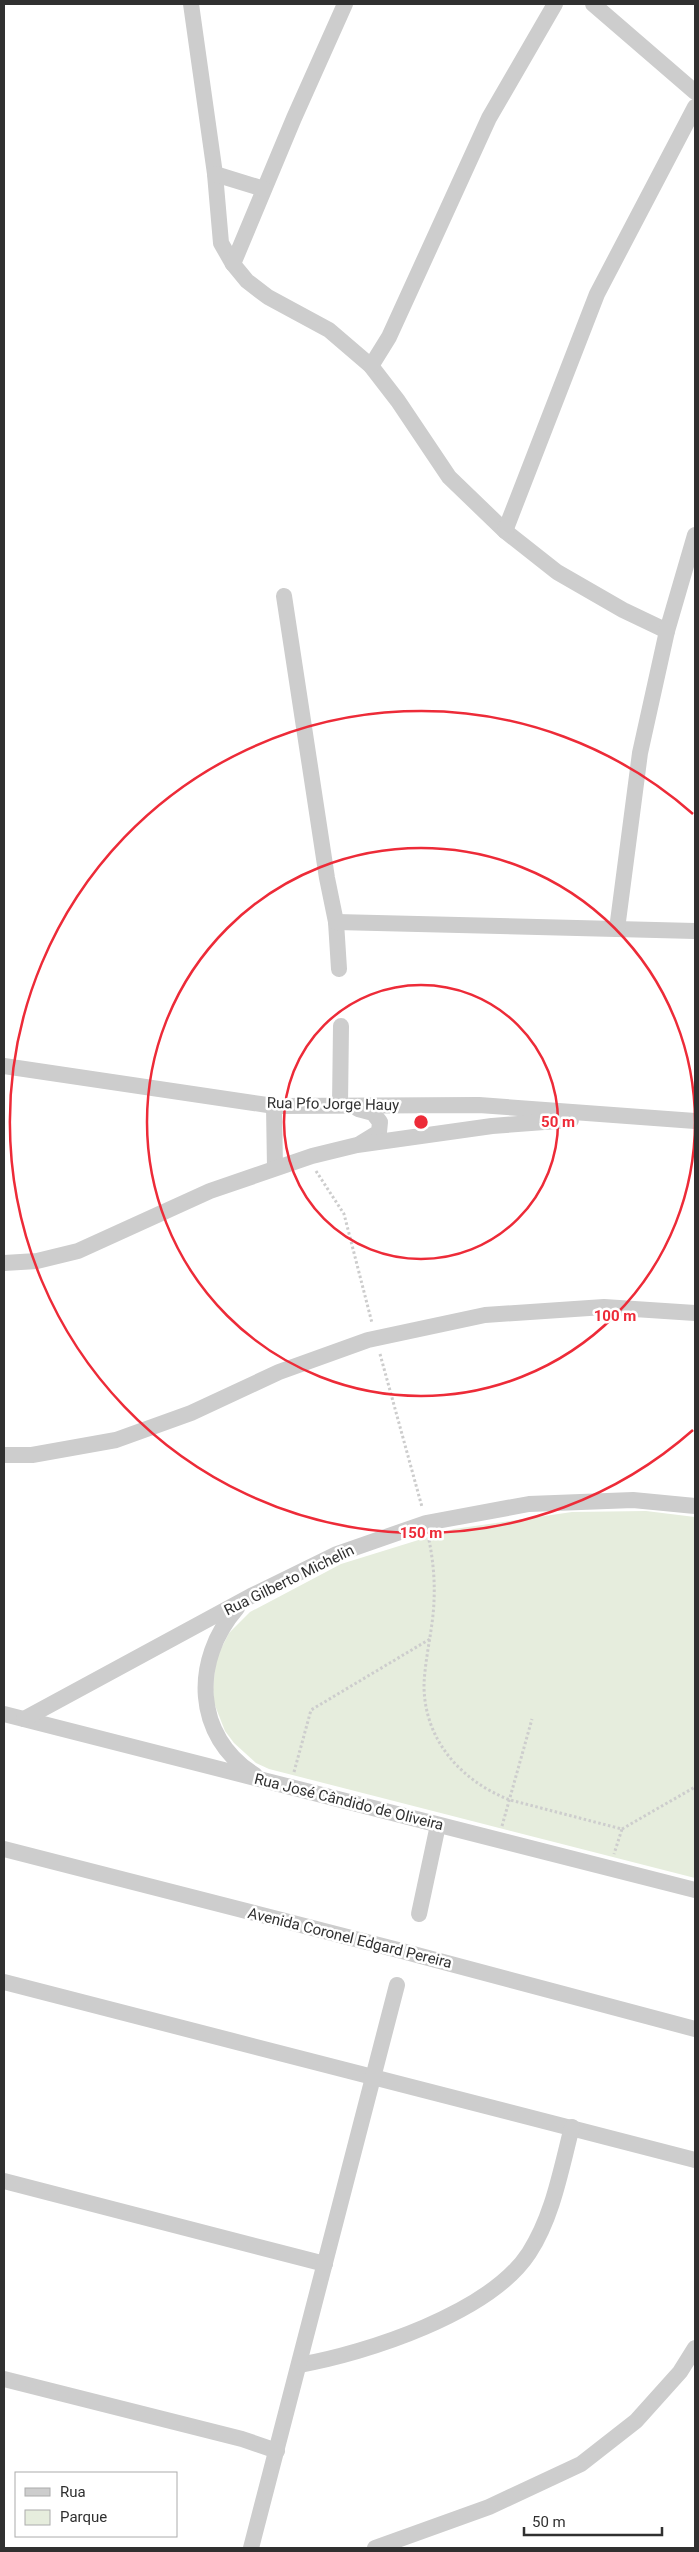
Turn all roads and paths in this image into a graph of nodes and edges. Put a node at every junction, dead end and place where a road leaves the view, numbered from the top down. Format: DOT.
graph roads {
  1 [pos="191,4"];
  2 [pos="345,4"];
  3 [pos="555,4"];
  4 [pos="593,4"];
  5 [pos="695,92"];
  6 [pos="695,107"];
  7 [pos="215,174"];
  8 [pos="264,189"];
  9 [pos="233,264"];
  10 [pos="371,366"];
  11 [pos="506,531"];
  12 [pos="695,535"];
  13 [pos="284,596"];
  14 [pos="667,631"];
  15 [pos="336,922"];
  16 [pos="617,928"];
  17 [pos="695,931"];
  18 [pos="339,969"];
  19 [pos="341,1026"];
  20 [pos="4,1066"];
  21 [pos="340,1105"];
  22 [pos="274,1106"];
  23 [pos="629,1116"];
  24 [pos="695,1121"];
  25 [pos="357,1145"];
  26 [pos="275,1168"];
  27 [pos="4,1263"];
  28 [pos="695,1313"];
  29 [pos="4,1454"];
  30 [pos="695,1506"];
  31 [pos="426,1523"];
  32 [pos="251,1596"];
  33 [pos="430,1639"];
  34 [pos="4,1714"];
  35 [pos="532,1718"];
  36 [pos="24,1719"];
  37 [pos="263,1780"];
  38 [pos="290,1787"];
  39 [pos="695,1787"];
  40 [pos="510,1800"];
  41 [pos="438,1825"];
  42 [pos="622,1829"];
  43 [pos="494,1839"];
  44 [pos="4,1849"];
  45 [pos="614,1856"];
  46 [pos="695,1890"];
  47 [pos="419,1914"];
  48 [pos="4,1982"];
  49 [pos="397,1985"];
  50 [pos="695,2029"];
  51 [pos="373,2076"];
  52 [pos="572,2127"];
  53 [pos="695,2160"];
  54 [pos="4,2181"];
  55 [pos="325,2264"];
  56 [pos="695,2348"];
  57 [pos="299,2365"];
  58 [pos="4,2379"];
  59 [pos="277,2451"];
  60 [pos="251,2548"];
  61 [pos="375,2548"];
  1 -- 7 [label="street"];
  2 -- 8 [label="street"];
  3 -- 10 [label="street"];
  4 -- 5 [label="street"];
  6 -- 11 [label="street"];
  7 -- 8 [label="street"];
  7 -- 9 [label="street"];
  8 -- 9 [label="street"];
  9 -- 10 [label="street"];
  10 -- 11 [label="street"];
  11 -- 14 [label="street"];
  12 -- 14 [label="street"];
  13 -- 15 [label="street"];
  14 -- 16 [label="street"];
  15 -- 16 [label="street"];
  15 -- 18 [label="street"];
  16 -- 17 [label="street"];
  19 -- 21 [label="street"];
  20 -- 22 [label="street, Rua Pfo Jorge Hauy"];
  21 -- 22 [label="street, Rua Pfo Jorge Hauy"];
  21 -- 23 [label="street, Rua Pfo Jorge Hauy"];
  21 -- 25 [label="street"];
  22 -- 26 [label="street"];
  23 -- 24 [label="street, Rua Pfo Jorge Hauy"];
  23 -- 25 [label="street"];
  25 -- 26 [label="street"];
  26 -- 27 [label="street"];
  28 -- 29 [label="street"];
  30 -- 31 [label="street, Rua Gilberto Michelin"];
  31 -- 32 [label="street, Rua Gilberto Michelin"];
  31 -- 33 [label="path"];
  32 -- 36 [label="street, Rua Gilberto Michelin"];
  32 -- 37 [label="street"];
  33 -- 38 [label="path"];
  33 -- 40 [label="path"];
  34 -- 36 [label="street, Rua José Cândido de Oliveira"];
  35 -- 40 [label="path"];
  36 -- 37 [label="street, Rua José Cândido de Oliveira"];
  37 -- 38 [label="street, Rua José Cândido de Oliveira"];
  38 -- 41 [label="street, Rua José Cândido de Oliveira"];
  39 -- 42 [label="path"];
  40 -- 42 [label="path"];
  40 -- 43 [label="path"];
  41 -- 43 [label="street, Rua José Cândido de Oliveira"];
  41 -- 47 [label="street"];
  42 -- 45 [label="path"];
  43 -- 46 [label="street, Rua José Cândido de Oliveira"];
  44 -- 50 [label="street, Avenida Coronel Edgard Pereira"];
  48 -- 51 [label="street"];
  49 -- 51 [label="street"];
  51 -- 52 [label="street"];
  51 -- 55 [label="street"];
  52 -- 53 [label="street"];
  52 -- 57 [label="street"];
  54 -- 55 [label="street"];
  55 -- 57 [label="street"];
  56 -- 61 [label="street"];
  57 -- 59 [label="street"];
  58 -- 59 [label="street"];
  59 -- 60 [label="street"];
}
